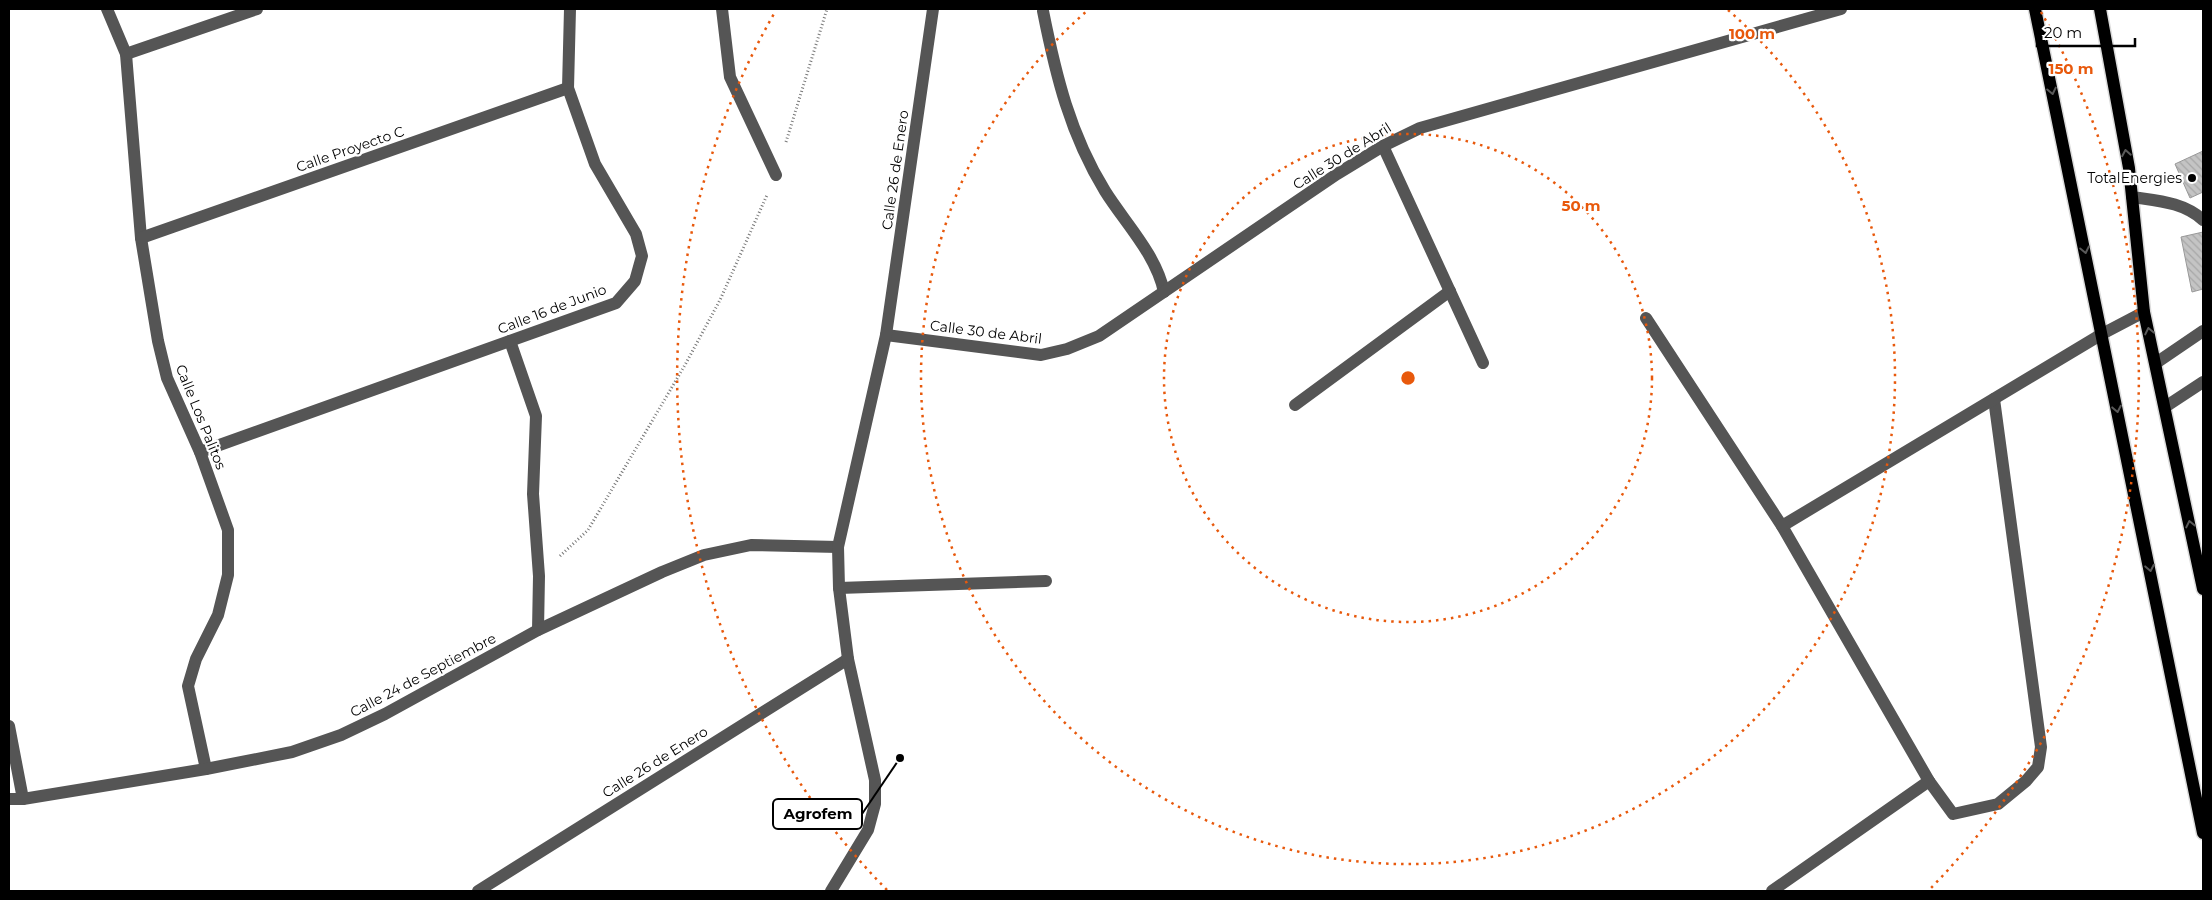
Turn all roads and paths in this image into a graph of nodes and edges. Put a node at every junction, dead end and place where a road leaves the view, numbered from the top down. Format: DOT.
graph roads {
  1 [pos="107,9"];
  2 [pos="257,9"];
  3 [pos="570,9"];
  4 [pos="722,9"];
  5 [pos="827,9"];
  6 [pos="933,9"];
  7 [pos="1841,9"];
  8 [pos="2036,9"];
  9 [pos="2100,9"];
  10 [pos="1043,11"];
  11 [pos="126,54"];
  12 [pos="568,88"];
  13 [pos="1383,146"];
  14 [pos="776,175"];
  15 [pos="2132,197"];
  16 [pos="2203,220"];
  17 [pos="141,238"];
  18 [pos="1450,291"];
  19 [pos="1164,292"];
  20 [pos="2144,312"];
  21 [pos="1646,318"];
  22 [pos="2203,331"];
  23 [pos="2102,334"];
  24 [pos="886,335"];
  25 [pos="510,341"];
  26 [pos="1483,363"];
  27 [pos="2156,363"];
  28 [pos="2203,382"];
  29 [pos="1994,399"];
  30 [pos="1295,405"];
  31 [pos="2165,407"];
  32 [pos="200,452"];
  33 [pos="1782,526"];
  34 [pos="838,547"];
  35 [pos="539,576"];
  36 [pos="1046,581"];
  37 [pos="839,588"];
  38 [pos="2203,589"];
  39 [pos="538,630"];
  40 [pos="848,659"];
  41 [pos="9,726"];
  42 [pos="206,769"];
  43 [pos="1929,781"];
  44 [pos="23,799"];
  45 [pos="9,800"];
  46 [pos="2203,833"];
  47 [pos="478,891"];
  48 [pos="831,891"];
  49 [pos="1772,891"];
  1 -- 11 [label="street, Calle Los Palitos"];
  2 -- 11 [label="street"];
  3 -- 12 [label="street, Calle 16 de Junio"];
  4 -- 14 [label="street"];
  5 -- 14 [label="path"];
  6 -- 24 [label="street, Calle 26 de Enero"];
  7 -- 13 [label="street, Calle 30 de Abril"];
  8 -- 23 [label="main road, one-way"];
  15 -- 9 [label="main road, one-way"];
  10 -- 19 [label="street"];
  11 -- 17 [label="street, Calle Los Palitos"];
  12 -- 17 [label="street, Calle Proyecto C"];
  12 -- 25 [label="street, Calle 16 de Junio"];
  13 -- 18 [label="street"];
  13 -- 19 [label="street, Calle 30 de Abril"];
  14 -- 35 [label="path"];
  15 -- 16 [label="street"];
  15 -- 20 [label="main road"];
  17 -- 32 [label="street, Calle Los Palitos"];
  18 -- 26 [label="street"];
  18 -- 30 [label="street"];
  19 -- 24 [label="street, Calle 30 de Abril"];
  20 -- 23 [label="street"];
  27 -- 20 [label="main road, one-way"];
  21 -- 33 [label="street"];
  22 -- 27 [label="street"];
  23 -- 29 [label="street"];
  23 -- 46 [label="main road, one-way"];
  24 -- 34 [label="street, Calle 26 de Enero"];
  25 -- 32 [label="street, Calle 16 de Junio"];
  25 -- 35 [label="street"];
  27 -- 31 [label="main road"];
  28 -- 31 [label="street"];
  29 -- 33 [label="street"];
  29 -- 43 [label="street"];
  38 -- 31 [label="main road, one-way"];
  32 -- 42 [label="street, Calle Los Palitos"];
  33 -- 43 [label="street"];
  34 -- 37 [label="street, Calle 26 de Enero"];
  34 -- 39 [label="street, Calle 24 de Septiembre"];
  35 -- 39 [label="street"];
  36 -- 37 [label="street"];
  37 -- 40 [label="street, Calle 26 de Enero"];
  39 -- 42 [label="street, Calle 24 de Septiembre"];
  40 -- 47 [label="street, Calle 26 de Enero"];
  40 -- 48 [label="street, Calle 26 de Enero"];
  41 -- 44 [label="street"];
  42 -- 44 [label="street, Calle 24 de Septiembre"];
  43 -- 49 [label="street"];
  44 -- 45 [label="street, Calle 24 de Septiembre"];
}
